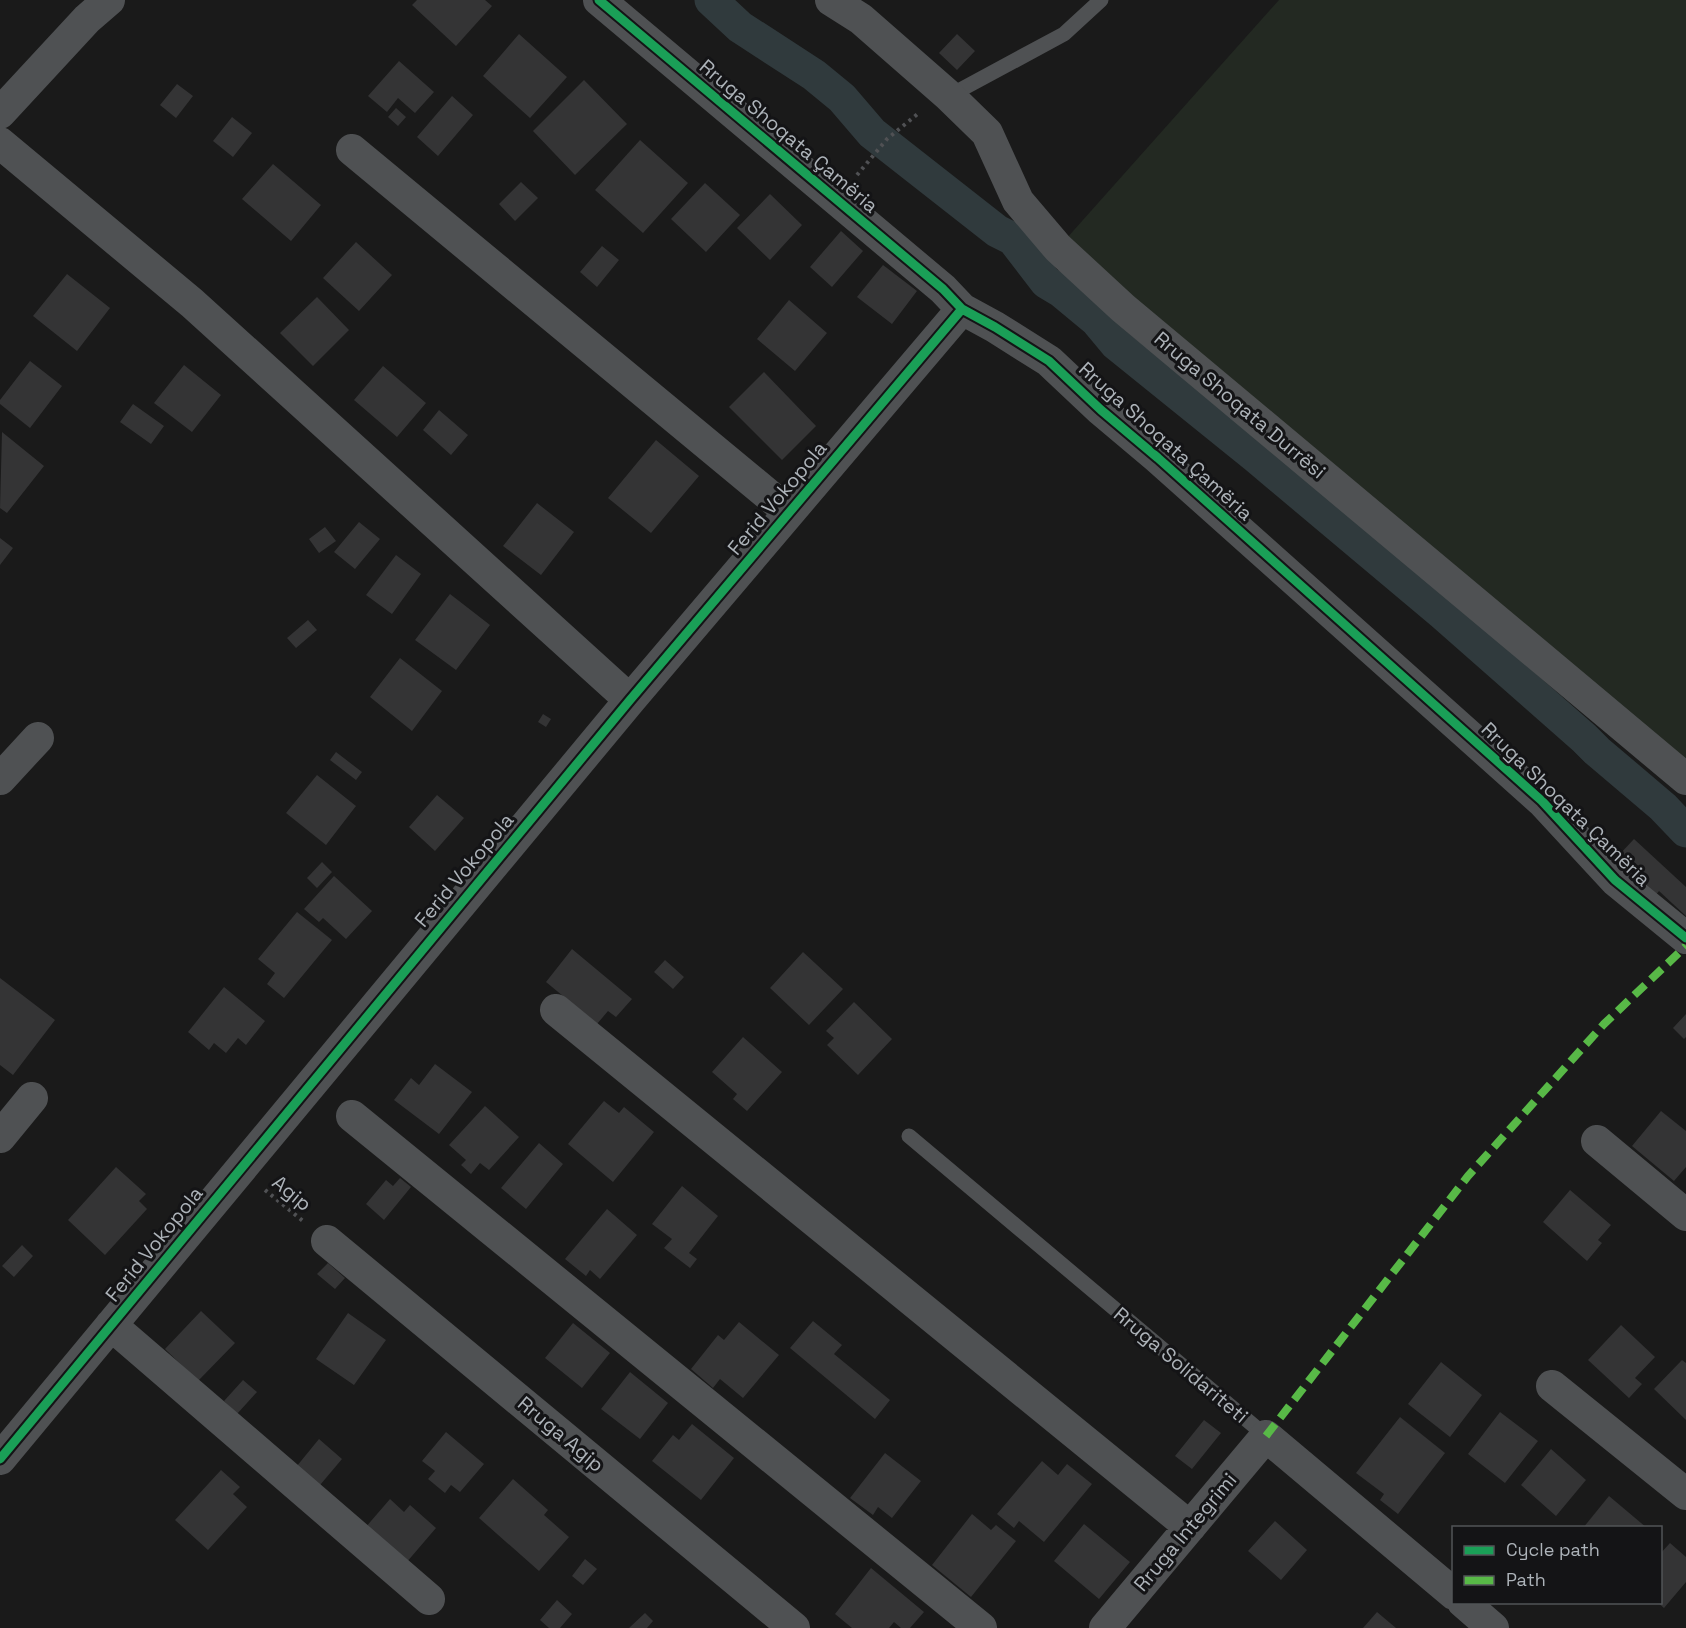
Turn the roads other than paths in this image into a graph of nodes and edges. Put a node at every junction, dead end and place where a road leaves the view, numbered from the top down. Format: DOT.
graph roads {
  1 [pos="109,0"];
  2 [pos="599,0"];
  3 [pos="831,0"];
  4 [pos="1101,0"];
  5 [pos="949,96"];
  6 [pos="0,112"];
  7 [pos="0,143"];
  8 [pos="352,150"];
  9 [pos="962,309"];
  10 [pos="789,512"];
  11 [pos="630,700"];
  12 [pos="38,738"];
  13 [pos="0,778"];
  14 [pos="1686,779"];
  15 [pos="1686,938"];
  16 [pos="556,1010"];
  17 [pos="32,1098"];
  18 [pos="352,1116"];
  19 [pos="909,1136"];
  20 [pos="0,1137"];
  21 [pos="1597,1141"];
  22 [pos="1686,1215"];
  23 [pos="327,1241"];
  24 [pos="111,1326"];
  25 [pos="1552,1386"];
  26 [pos="1266,1436"];
  27 [pos="0,1459"];
  28 [pos="1686,1494"];
  29 [pos="1190,1527"];
  30 [pos="1452,1592"];
  31 [pos="429,1599"];
  32 [pos="1465,1604"];
  33 [pos="794,1628"];
  34 [pos="981,1628"];
  35 [pos="1105,1628"];
  36 [pos="1494,1628"];
  1 -- 6 [label="street"];
  2 -- 9 [label="street, Rruga Shoqata Çamëria"];
  3 -- 5 [label="street, Rruga Shoqata Durrësi"];
  4 -- 5 [label="lane"];
  5 -- 14 [label="street, Rruga Shoqata Durrësi"];
  7 -- 11 [label="street"];
  8 -- 10 [label="street"];
  9 -- 10 [label="street, Ferid Vokopola"];
  9 -- 15 [label="street, Rruga Shoqata Çamëria"];
  10 -- 11 [label="street, Ferid Vokopola"];
  11 -- 24 [label="street, Ferid Vokopola"];
  12 -- 13 [label="street"];
  16 -- 29 [label="street"];
  17 -- 20 [label="street"];
  18 -- 34 [label="street"];
  19 -- 26 [label="lane, Rruga Solidariteti"];
  21 -- 22 [label="street"];
  23 -- 33 [label="street, Rruga Agip"];
  24 -- 27 [label="street, Ferid Vokopola"];
  24 -- 31 [label="street"];
  25 -- 28 [label="street"];
  26 -- 29 [label="street, Rruga Integrimi"];
  26 -- 30 [label="street, Rruga Solidariteti"];
  29 -- 35 [label="street, Rruga Integrimi"];
  32 -- 36 [label="street"];
}
